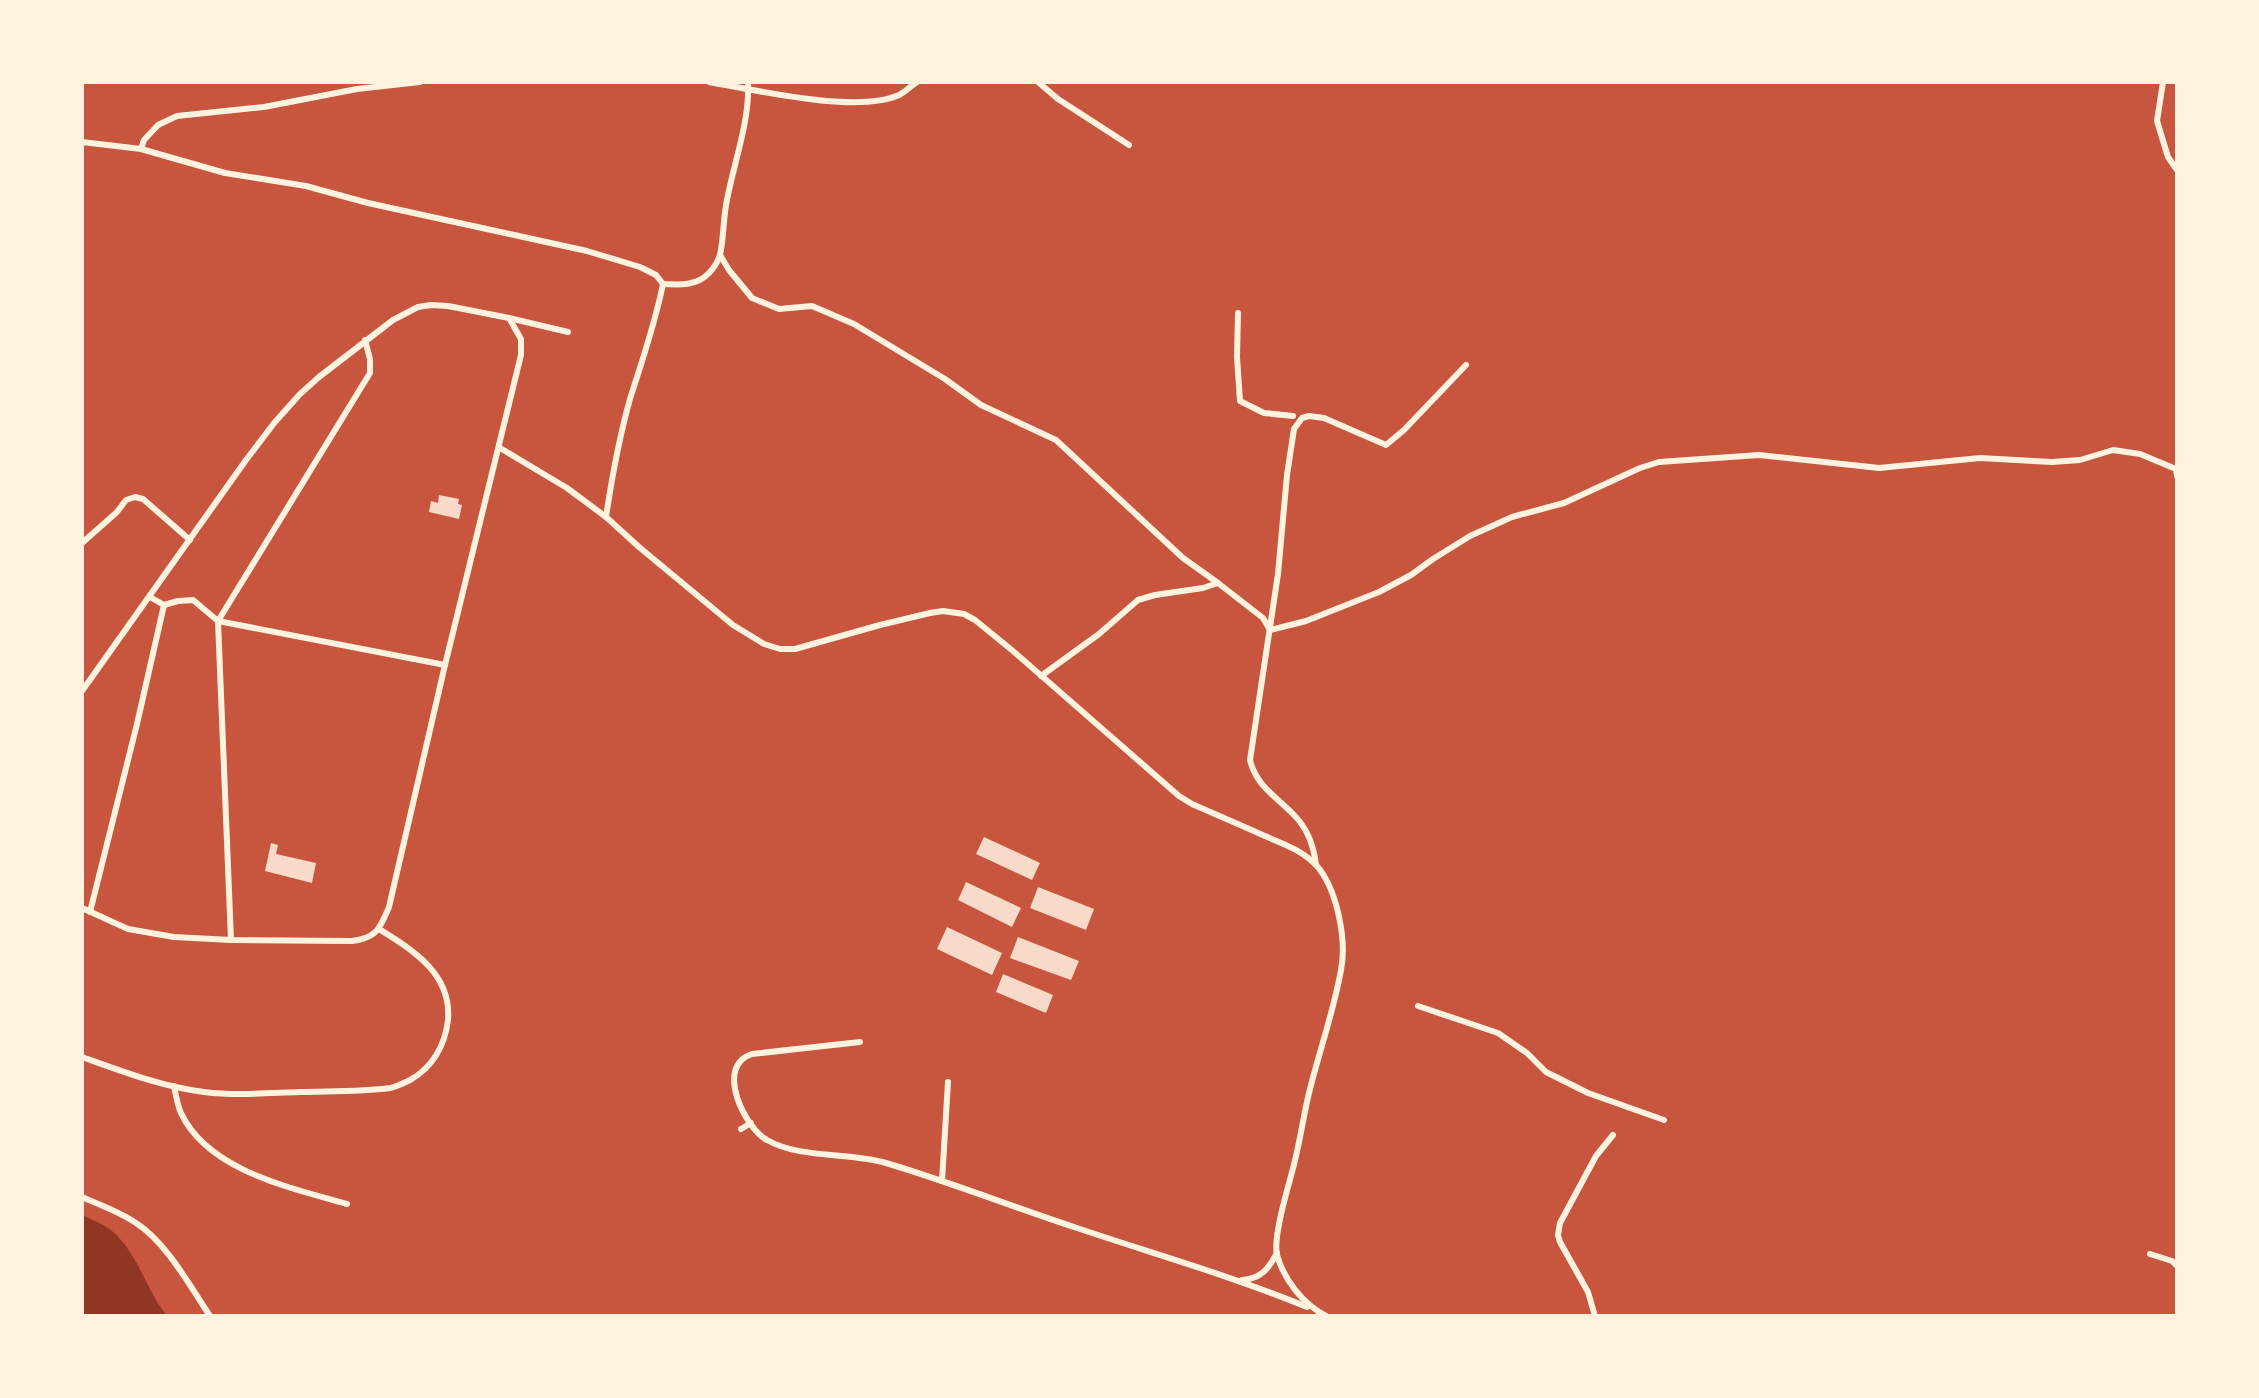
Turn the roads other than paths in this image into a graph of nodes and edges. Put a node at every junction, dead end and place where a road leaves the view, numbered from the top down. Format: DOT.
graph roads {
  1 [pos="420,82"];
  2 [pos="709,82"];
  3 [pos="748,82"];
  4 [pos="917,82"];
  5 [pos="1038,82"];
  6 [pos="2163,82"];
  7 [pos="748,90"];
  8 [pos="82,142"];
  9 [pos="1129,145"];
  10 [pos="141,149"];
  11 [pos="2177,170"];
  12 [pos="720,255"];
  13 [pos="663,284"];
  14 [pos="1238,313"];
  15 [pos="509,318"];
  16 [pos="568,332"];
  17 [pos="365,340"];
  18 [pos="1466,365"];
  19 [pos="1293,416"];
  20 [pos="500,448"];
  21 [pos="2176,471"];
  22 [pos="606,517"];
  23 [pos="190,540"];
  24 [pos="82,543"];
  25 [pos="1218,583"];
  26 [pos="150,597"];
  27 [pos="164,606"];
  28 [pos="218,621"];
  29 [pos="1270,630"];
  30 [pos="445,665"];
  31 [pos="1041,676"];
  32 [pos="82,691"];
  33 [pos="1316,864"];
  34 [pos="82,908"];
  35 [pos="90,912"];
  36 [pos="379,929"];
  37 [pos="231,940"];
  38 [pos="1418,1006"];
  39 [pos="860,1042"];
  40 [pos="82,1057"];
  41 [pos="948,1082"];
  42 [pos="174,1086"];
  43 [pos="1664,1120"];
  44 [pos="751,1122"];
  45 [pos="741,1129"];
  46 [pos="1613,1135"];
  47 [pos="942,1181"];
  48 [pos="82,1197"];
  49 [pos="347,1204"];
  50 [pos="1277,1253"];
  51 [pos="2151,1254"];
  52 [pos="2177,1266"];
  53 [pos="1234,1280"];
  54 [pos="1314,1309"];
  55 [pos="210,1316"];
  56 [pos="1326,1316"];
  57 [pos="1595,1316"];
  1 -- 10 [label="street"];
  2 -- 7 [label="street"];
  3 -- 7 [label="street"];
  4 -- 7 [label="street"];
  5 -- 9 [label="street"];
  6 -- 11 [label="street"];
  7 -- 12 [label="street"];
  8 -- 10 [label="street"];
  10 -- 13 [label="street"];
  12 -- 13 [label="street"];
  12 -- 25 [label="street"];
  13 -- 22 [label="street"];
  14 -- 19 [label="street"];
  15 -- 16 [label="street"];
  15 -- 17 [label="street"];
  15 -- 20 [label="street"];
  17 -- 23 [label="street"];
  17 -- 28 [label="street"];
  18 -- 29 [label="street"];
  20 -- 22 [label="street"];
  20 -- 30 [label="street"];
  21 -- 29 [label="street"];
  22 -- 31 [label="street"];
  23 -- 24 [label="street"];
  23 -- 26 [label="street"];
  25 -- 29 [label="street"];
  25 -- 31 [label="street"];
  26 -- 27 [label="street"];
  26 -- 32 [label="street"];
  27 -- 28 [label="street"];
  27 -- 35 [label="street"];
  28 -- 30 [label="street"];
  28 -- 37 [label="street"];
  29 -- 33 [label="street"];
  30 -- 36 [label="street"];
  31 -- 33 [label="street"];
  33 -- 50 [label="street"];
  34 -- 35 [label="street"];
  35 -- 37 [label="street"];
  36 -- 37 [label="street"];
  36 -- 42 [label="street"];
  38 -- 43 [label="street"];
  39 -- 44 [label="street"];
  40 -- 42 [label="street"];
  41 -- 47 [label="street"];
  42 -- 49 [label="street"];
  44 -- 45 [label="street"];
  44 -- 47 [label="street"];
  46 -- 57 [label="street"];
  47 -- 53 [label="street"];
  48 -- 55 [label="street"];
  50 -- 53 [label="street"];
  50 -- 54 [label="street"];
  51 -- 52 [label="street"];
  53 -- 54 [label="street"];
  54 -- 56 [label="street"];
}
